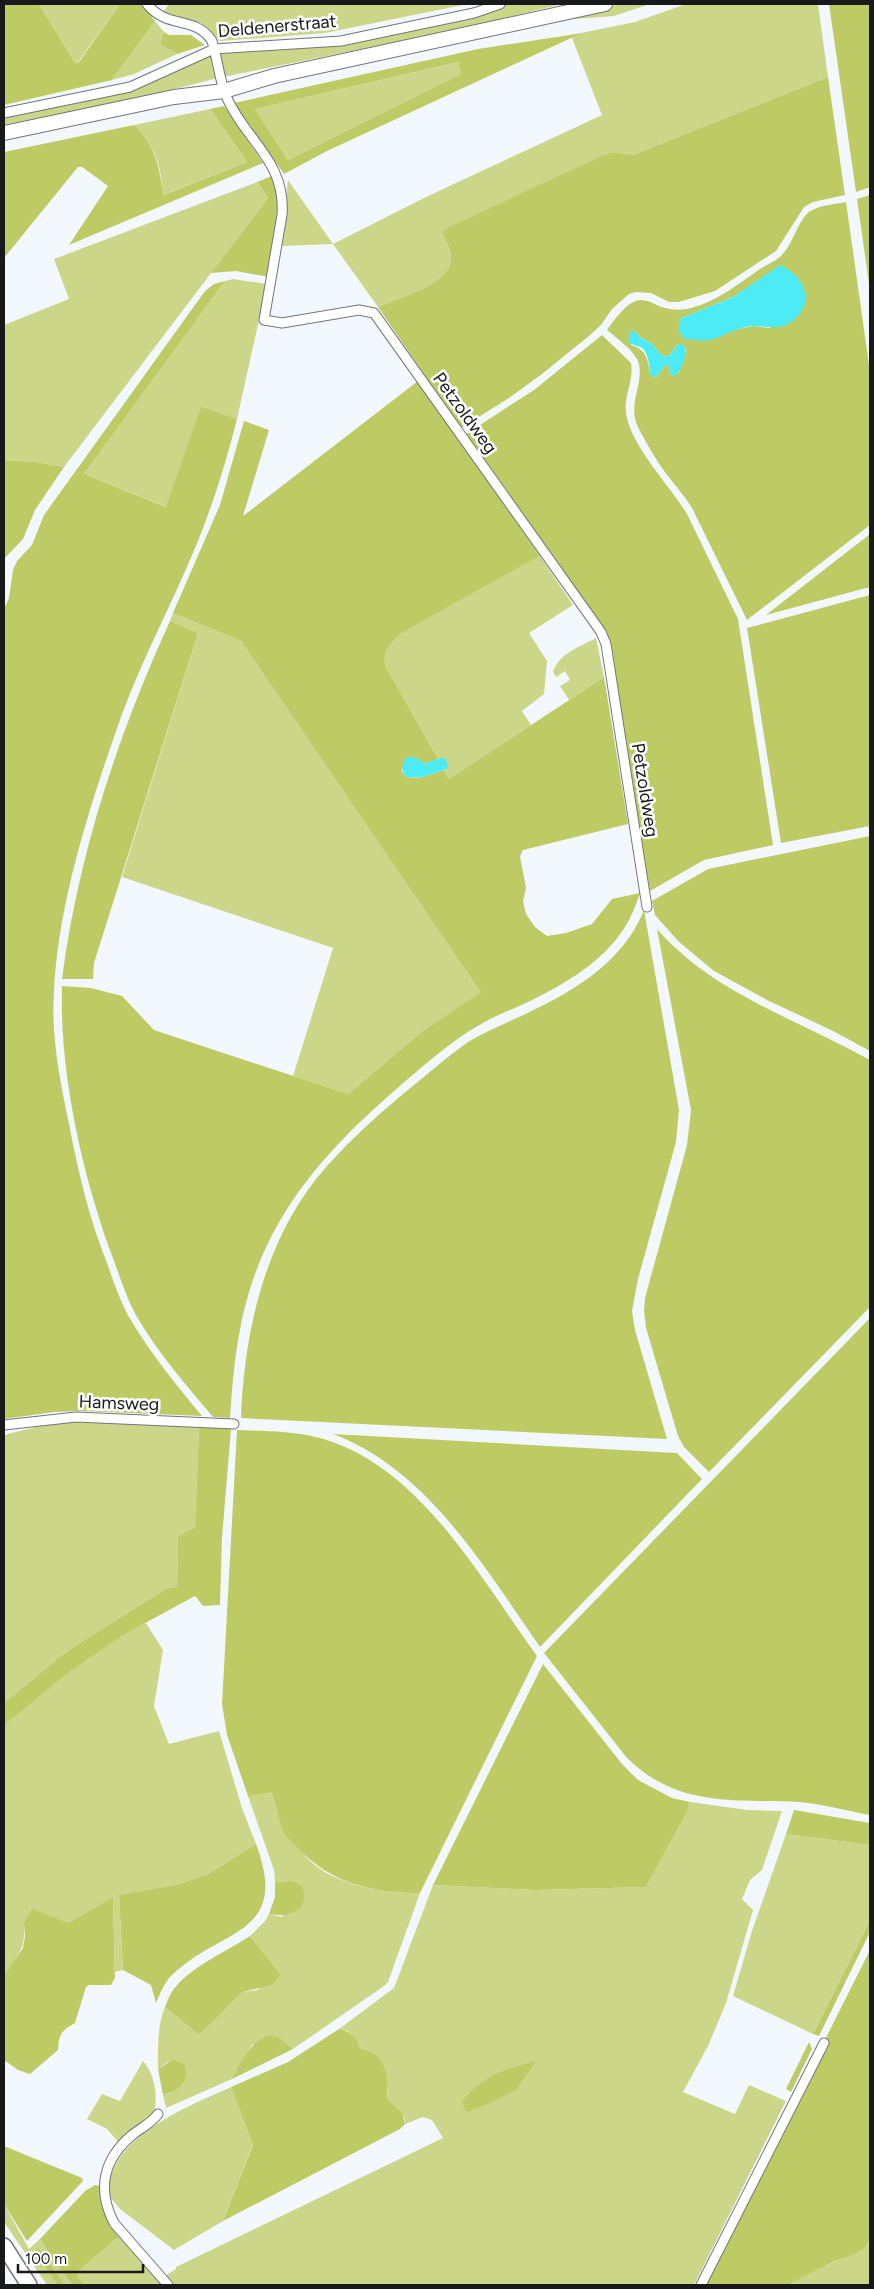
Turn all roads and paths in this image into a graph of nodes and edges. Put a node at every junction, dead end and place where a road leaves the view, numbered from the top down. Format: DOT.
graph roads {
  1 [pos="147,4"];
  2 [pos="500,4"];
  3 [pos="588,4"];
  4 [pos="604,4"];
  5 [pos="552,15"];
  6 [pos="214,49"];
  7 [pos="223,86"];
  8 [pos="4,113"];
  9 [pos="4,132"];
  10 [pos="647,907"];
  11 [pos="234,1424"];
  12 [pos="4,1425"];
  13 [pos="824,2042"];
  14 [pos="158,2114"];
  15 [pos="4,2246"];
  16 [pos="29,2285"];
  17 [pos="168,2285"];
  18 [pos="701,2285"];
  1 -- 6 [label="street, Petzoldweg"];
  2 -- 6 [label="street, Deldenerstraat"];
  3 -- 5 [label="main road"];
  4 -- 5 [label="main road"];
  5 -- 7 [label="main road"];
  6 -- 7 [label="street, Petzoldweg"];
  6 -- 8 [label="street, Deldenerstraat"];
  7 -- 9 [label="main road"];
  7 -- 10 [label="street, Petzoldweg"];
  11 -- 12 [label="street, Hamsweg"];
  13 -- 18 [label="street"];
  14 -- 17 [label="street"];
  15 -- 16 [label="highway"];
}
